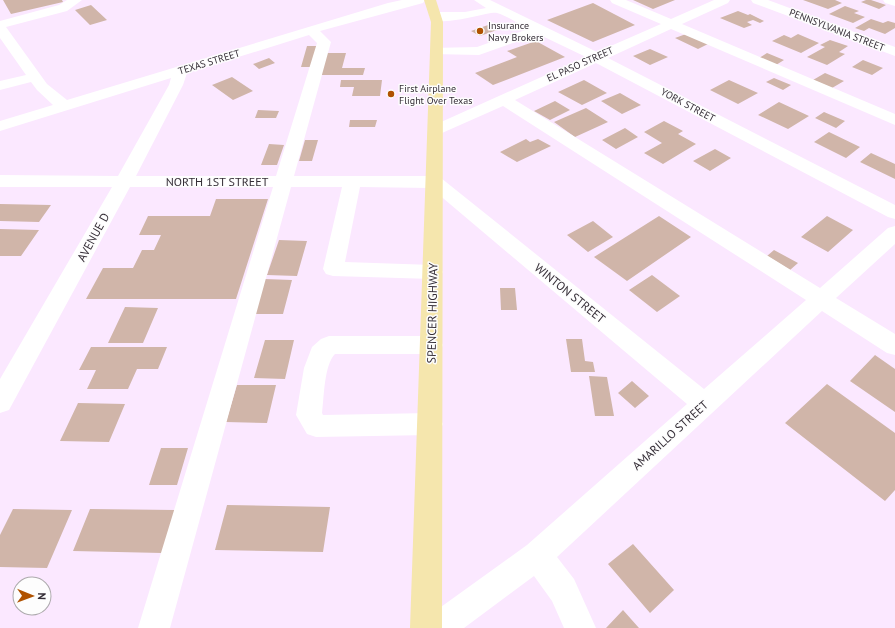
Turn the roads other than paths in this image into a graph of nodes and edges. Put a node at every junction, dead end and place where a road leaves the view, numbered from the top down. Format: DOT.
graph roads {
  1 [pos="76,0"];
  2 [pos="419,0"];
  3 [pos="430,0"];
  4 [pos="480,0"];
  5 [pos="616,0"];
  6 [pos="724,0"];
  7 [pos="757,0"];
  8 [pos="889,0"];
  9 [pos="895,2"];
  10 [pos="497,9"];
  11 [pos="435,16"];
  12 [pos="671,24"];
  13 [pos="0,25"];
  14 [pos="0,29"];
  15 [pos="539,29"];
  16 [pos="310,30"];
  17 [pos="438,51"];
  18 [pos="895,52"];
  19 [pos="596,57"];
  20 [pos="180,70"];
  21 [pos="34,77"];
  22 [pos="0,86"];
  23 [pos="503,99"];
  24 [pos="64,106"];
  25 [pos="895,120"];
  26 [pos="0,126"];
  27 [pos="436,130"];
  28 [pos="0,181"];
  29 [pos="124,181"];
  30 [pos="283,182"];
  31 [pos="352,182"];
  32 [pos="435,182"];
  33 [pos="895,213"];
  34 [pos="895,233"];
  35 [pos="433,272"];
  36 [pos="821,299"];
  37 [pos="432,345"];
  38 [pos="895,346"];
  39 [pos="0,402"];
  40 [pos="705,404"];
  41 [pos="430,424"];
  42 [pos="537,555"];
  43 [pos="154,628"];
  44 [pos="426,628"];
  45 [pos="438,628"];
  46 [pos="580,628"];
  1 -- 13 [label="street"];
  2 -- 16 [label="street, TEXAS STREET"];
  3 -- 11 [label="main road, SPENCER HIGHWAY"];
  4 -- 10 [label="street, YORK STREET"];
  5 -- 12 [label="street"];
  6 -- 12 [label="street, EL PASO STREET"];
  7 -- 18 [label="street, PENNSYLVANIA STREET"];
  8 -- 9 [label="street"];
  10 -- 11 [label="street"];
  10 -- 15 [label="street, YORK STREET"];
  11 -- 17 [label="main road, SPENCER HIGHWAY"];
  12 -- 19 [label="street, EL PASO STREET"];
  12 -- 25 [label="street"];
  14 -- 21 [label="street"];
  15 -- 17 [label="street"];
  15 -- 19 [label="street, YORK STREET"];
  16 -- 20 [label="street, TEXAS STREET"];
  16 -- 30 [label="street"];
  17 -- 27 [label="main road, SPENCER HIGHWAY"];
  19 -- 23 [label="street, EL PASO STREET"];
  19 -- 33 [label="street, YORK STREET"];
  20 -- 24 [label="street, TEXAS STREET"];
  20 -- 29 [label="street, AVENUE D"];
  21 -- 22 [label="street"];
  21 -- 24 [label="street"];
  23 -- 27 [label="street, EL PASO STREET"];
  23 -- 36 [label="street"];
  24 -- 26 [label="street, TEXAS STREET"];
  27 -- 32 [label="main road, SPENCER HIGHWAY"];
  28 -- 29 [label="street, NORTH 1ST STREET"];
  29 -- 30 [label="street, NORTH 1ST STREET"];
  29 -- 39 [label="street, AVENUE D"];
  30 -- 31 [label="street, NORTH 1ST STREET"];
  30 -- 43 [label="street"];
  31 -- 32 [label="street, NORTH 1ST STREET"];
  31 -- 35 [label="street"];
  32 -- 35 [label="main road, SPENCER HIGHWAY"];
  32 -- 40 [label="street, WINTON STREET"];
  34 -- 36 [label="street, AMARILLO STREET"];
  35 -- 37 [label="main road, SPENCER HIGHWAY"];
  36 -- 38 [label="street"];
  36 -- 40 [label="street, AMARILLO STREET"];
  37 -- 41 [label="main road, SPENCER HIGHWAY"];
  37 -- 41 [label="street"];
  40 -- 42 [label="street, AMARILLO STREET"];
  41 -- 44 [label="main road, SPENCER HIGHWAY"];
  42 -- 45 [label="street, AMARILLO STREET"];
  42 -- 46 [label="street"];
}
